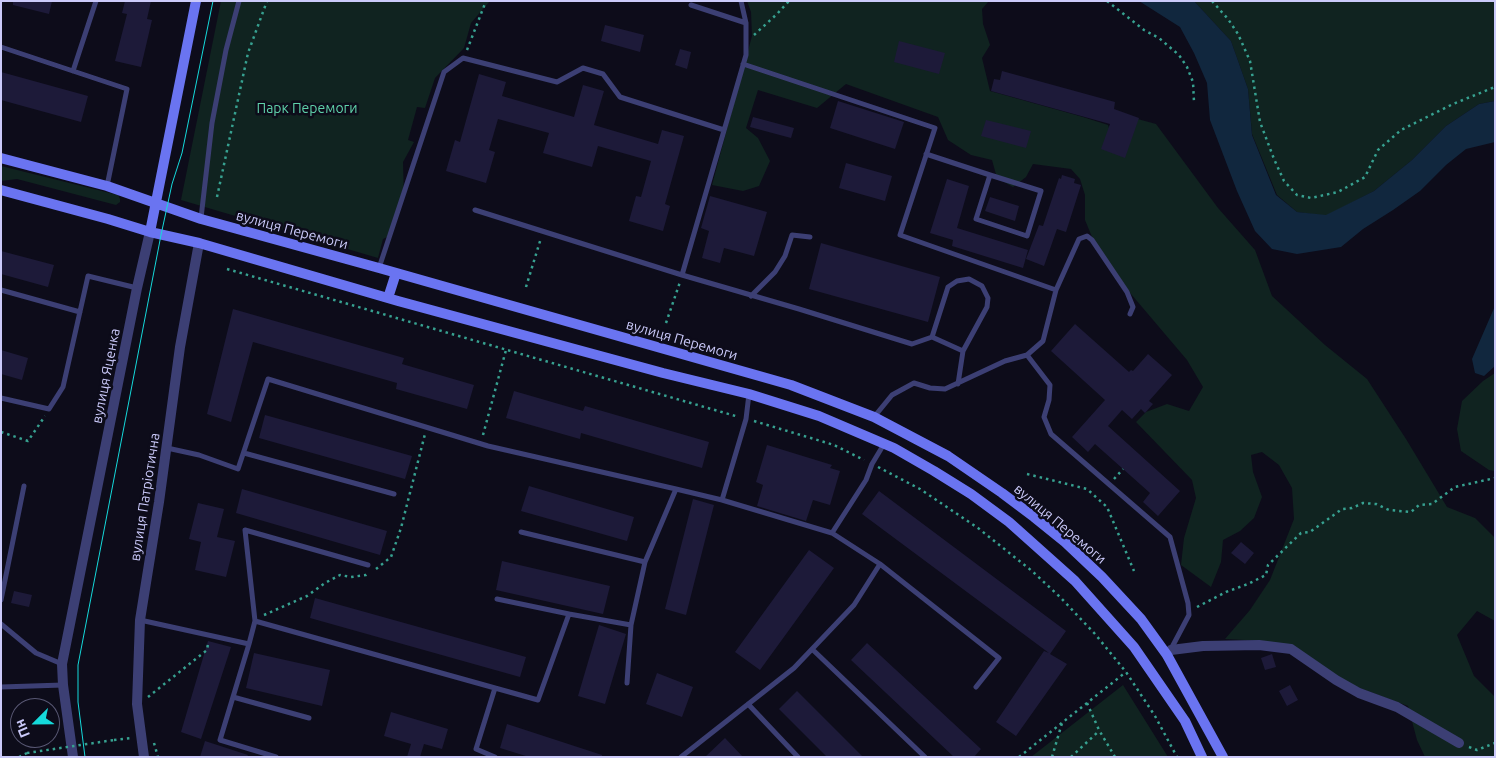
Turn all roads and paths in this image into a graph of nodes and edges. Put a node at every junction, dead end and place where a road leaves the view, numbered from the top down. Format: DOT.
graph roads {
  1 [pos="96,1"];
  2 [pos="196,1"];
  3 [pos="239,1"];
  4 [pos="267,1"];
  5 [pos="486,1"];
  6 [pos="741,1"];
  7 [pos="789,1"];
  8 [pos="1107,1"];
  9 [pos="1212,1"];
  10 [pos="691,5"];
  11 [pos="746,23"];
  12 [pos="1,48"];
  13 [pos="746,54"];
  14 [pos="463,58"];
  15 [pos="743,64"];
  16 [pos="73,71"];
  17 [pos="1495,87"];
  18 [pos="1194,102"];
  19 [pos="724,130"];
  20 [pos="926,154"];
  21 [pos="1,158"];
  22 [pos="990,175"];
  23 [pos="107,186"];
  24 [pos="1,190"];
  25 [pos="217,197"];
  26 [pos="156,203"];
  27 [pos="475,210"];
  28 [pos="201,219"];
  29 [pos="150,232"];
  30 [pos="544,232"];
  31 [pos="810,237"];
  32 [pos="199,243"];
  33 [pos="379,268"];
  34 [pos="227,269"];
  35 [pos="396,273"];
  36 [pos="682,275"];
  37 [pos="526,287"];
  38 [pos="138,288"];
  39 [pos="1,290"];
  40 [pos="1056,290"];
  41 [pos="751,296"];
  42 [pos="388,298"];
  43 [pos="80,312"];
  44 [pos="1130,314"];
  45 [pos="666,323"];
  46 [pos="932,337"];
  47 [pos="506,350"];
  48 [pos="963,351"];
  49 [pos="1027,355"];
  50 [pos="958,384"];
  51 [pos="749,394"];
  52 [pos="1,398"];
  53 [pos="49,409"];
  54 [pos="874,417"];
  55 [pos="746,419"];
  56 [pos="1,432"];
  57 [pos="424,436"];
  58 [pos="481,444"];
  59 [pos="884,444"];
  60 [pos="166,448"];
  61 [pos="244,453"];
  62 [pos="872,464"];
  63 [pos="1027,474"];
  64 [pos="1495,478"];
  65 [pos="24,486"];
  66 [pos="676,489"];
  67 [pos="1102,492"];
  68 [pos="394,494"];
  69 [pos="1097,498"];
  70 [pos="722,500"];
  71 [pos="401,528"];
  72 [pos="521,532"];
  73 [pos="832,532"];
  74 [pos="645,562"];
  75 [pos="880,564"];
  76 [pos="368,565"];
  77 [pos="1134,571"];
  78 [pos="320,587"];
  79 [pos="497,599"];
  80 [pos="1,600"];
  81 [pos="569,614"];
  82 [pos="1189,615"];
  83 [pos="140,620"];
  84 [pos="255,621"];
  85 [pos="1,624"];
  86 [pos="630,625"];
  87 [pos="211,635"];
  88 [pos="250,644"];
  89 [pos="812,649"];
  90 [pos="1169,652"];
  91 [pos="62,664"];
  92 [pos="1126,672"];
  93 [pos="627,683"];
  94 [pos="63,685"];
  95 [pos="1,687"];
  96 [pos="976,687"];
  97 [pos="495,688"];
  98 [pos="156,691"];
  99 [pos="233,697"];
  100 [pos="1087,703"];
  101 [pos="748,704"];
  102 [pos="309,718"];
  103 [pos="1062,723"];
  104 [pos="1100,730"];
  105 [pos="153,736"];
  106 [pos="134,737"];
  107 [pos="1459,743"];
  108 [pos="1495,743"];
  109 [pos="19,757"];
  110 [pos="73,757"];
  111 [pos="144,757"];
  112 [pos="158,757"];
  113 [pos="276,757"];
  114 [pos="495,757"];
  115 [pos="681,757"];
  116 [pos="798,757"];
  117 [pos="926,757"];
  118 [pos="1019,757"];
  119 [pos="1052,757"];
  120 [pos="1071,757"];
  121 [pos="1115,757"];
  122 [pos="1177,757"];
  123 [pos="1202,757"];
  124 [pos="1223,757"];
  1 -- 16 [label="lane"];
  2 -- 26 [label="main road, вулиця Яценка"];
  3 -- 28 [label="lane"];
  4 -- 25 [label="path"];
  5 -- 14 [label="path"];
  6 -- 11 [label="lane"];
  7 -- 13 [label="path"];
  8 -- 18 [label="path"];
  9 -- 17 [label="path"];
  10 -- 11 [label="lane"];
  11 -- 13 [label="lane"];
  12 -- 16 [label="lane"];
  13 -- 15 [label="lane"];
  14 -- 19 [label="lane"];
  14 -- 33 [label="lane"];
  15 -- 19 [label="lane"];
  15 -- 20 [label="lane"];
  16 -- 23 [label="lane"];
  19 -- 36 [label="lane"];
  20 -- 22 [label="lane"];
  20 -- 40 [label="lane"];
  21 -- 23 [label="main road, вулиця Перемоги"];
  22 -- 22 [label="lane"];
  23 -- 26 [label="main road, вулиця Перемоги"];
  24 -- 29 [label="main road"];
  26 -- 28 [label="main road, вулиця Перемоги"];
  26 -- 29 [label="main road, вулиця Яценка"];
  27 -- 30 [label="lane"];
  28 -- 33 [label="main road, вулиця Перемоги"];
  29 -- 32 [label="main road"];
  29 -- 38 [label="street, вулиця Яценка"];
  30 -- 36 [label="lane"];
  30 -- 37 [label="path"];
  31 -- 41 [label="lane"];
  32 -- 42 [label="main road"];
  32 -- 60 [label="street, вулиця Патріотична"];
  33 -- 35 [label="main road, вулиця Перемоги"];
  34 -- 47 [label="path"];
  35 -- 42 [label="main road"];
  35 -- 54 [label="main road, вулиця Перемоги"];
  36 -- 41 [label="lane"];
  36 -- 45 [label="path"];
  38 -- 43 [label="lane"];
  38 -- 91 [label="street, вулиця Яценка"];
  39 -- 43 [label="lane"];
  40 -- 44 [label="lane"];
  40 -- 49 [label="lane"];
  41 -- 46 [label="lane"];
  42 -- 51 [label="main road"];
  43 -- 53 [label="lane"];
  46 -- 48 [label="lane"];
  46 -- 48 [label="lane"];
  47 -- 55 [label="path"];
  47 -- 58 [label="path"];
  48 -- 50 [label="lane"];
  49 -- 50 [label="lane"];
  49 -- 82 [label="lane"];
  50 -- 54 [label="lane"];
  51 -- 55 [label="lane"];
  51 -- 59 [label="main road"];
  52 -- 53 [label="lane"];
  53 -- 56 [label="path"];
  54 -- 90 [label="main road, вулиця Перемоги"];
  55 -- 62 [label="path"];
  55 -- 70 [label="lane"];
  57 -- 71 [label="path"];
  58 -- 61 [label="lane"];
  58 -- 66 [label="lane"];
  59 -- 62 [label="lane"];
  59 -- 123 [label="main road"];
  60 -- 61 [label="lane"];
  60 -- 83 [label="street, вулиця Патріотична"];
  61 -- 68 [label="lane"];
  62 -- 73 [label="lane"];
  62 -- 92 [label="path"];
  63 -- 69 [label="path"];
  64 -- 82 [label="path"];
  65 -- 80 [label="lane"];
  66 -- 70 [label="lane"];
  66 -- 74 [label="lane"];
  67 -- 69 [label="path"];
  69 -- 77 [label="path"];
  70 -- 73 [label="lane"];
  72 -- 74 [label="lane"];
  73 -- 75 [label="lane"];
  74 -- 86 [label="lane"];
  75 -- 89 [label="lane"];
  75 -- 96 [label="lane"];
  76 -- 84 [label="lane"];
  78 -- 84 [label="path"];
  79 -- 81 [label="lane"];
  81 -- 86 [label="lane"];
  81 -- 97 [label="lane"];
  82 -- 90 [label="lane"];
  83 -- 87 [label="lane"];
  83 -- 111 [label="street, вулиця Патріотична"];
  84 -- 88 [label="lane"];
  84 -- 97 [label="lane"];
  85 -- 91 [label="lane"];
  86 -- 93 [label="lane"];
  87 -- 88 [label="lane"];
  87 -- 98 [label="path"];
  88 -- 99 [label="lane"];
  89 -- 101 [label="lane"];
  89 -- 117 [label="lane"];
  90 -- 107 [label="street"];
  90 -- 124 [label="main road, вулиця Перемоги"];
  91 -- 94 [label="street, вулиця Яценка"];
  92 -- 100 [label="path"];
  92 -- 122 [label="path"];
  94 -- 95 [label="lane"];
  94 -- 110 [label="street, вулиця Яценка"];
  97 -- 114 [label="lane"];
  99 -- 102 [label="lane"];
  99 -- 113 [label="lane"];
  100 -- 103 [label="path"];
  100 -- 104 [label="path"];
  101 -- 115 [label="lane"];
  101 -- 116 [label="lane"];
  103 -- 118 [label="path"];
  103 -- 119 [label="path"];
  104 -- 120 [label="path"];
  104 -- 121 [label="path"];
  105 -- 112 [label="path"];
  106 -- 109 [label="path, bridge"];
  107 -- 108 [label="path"];
}
